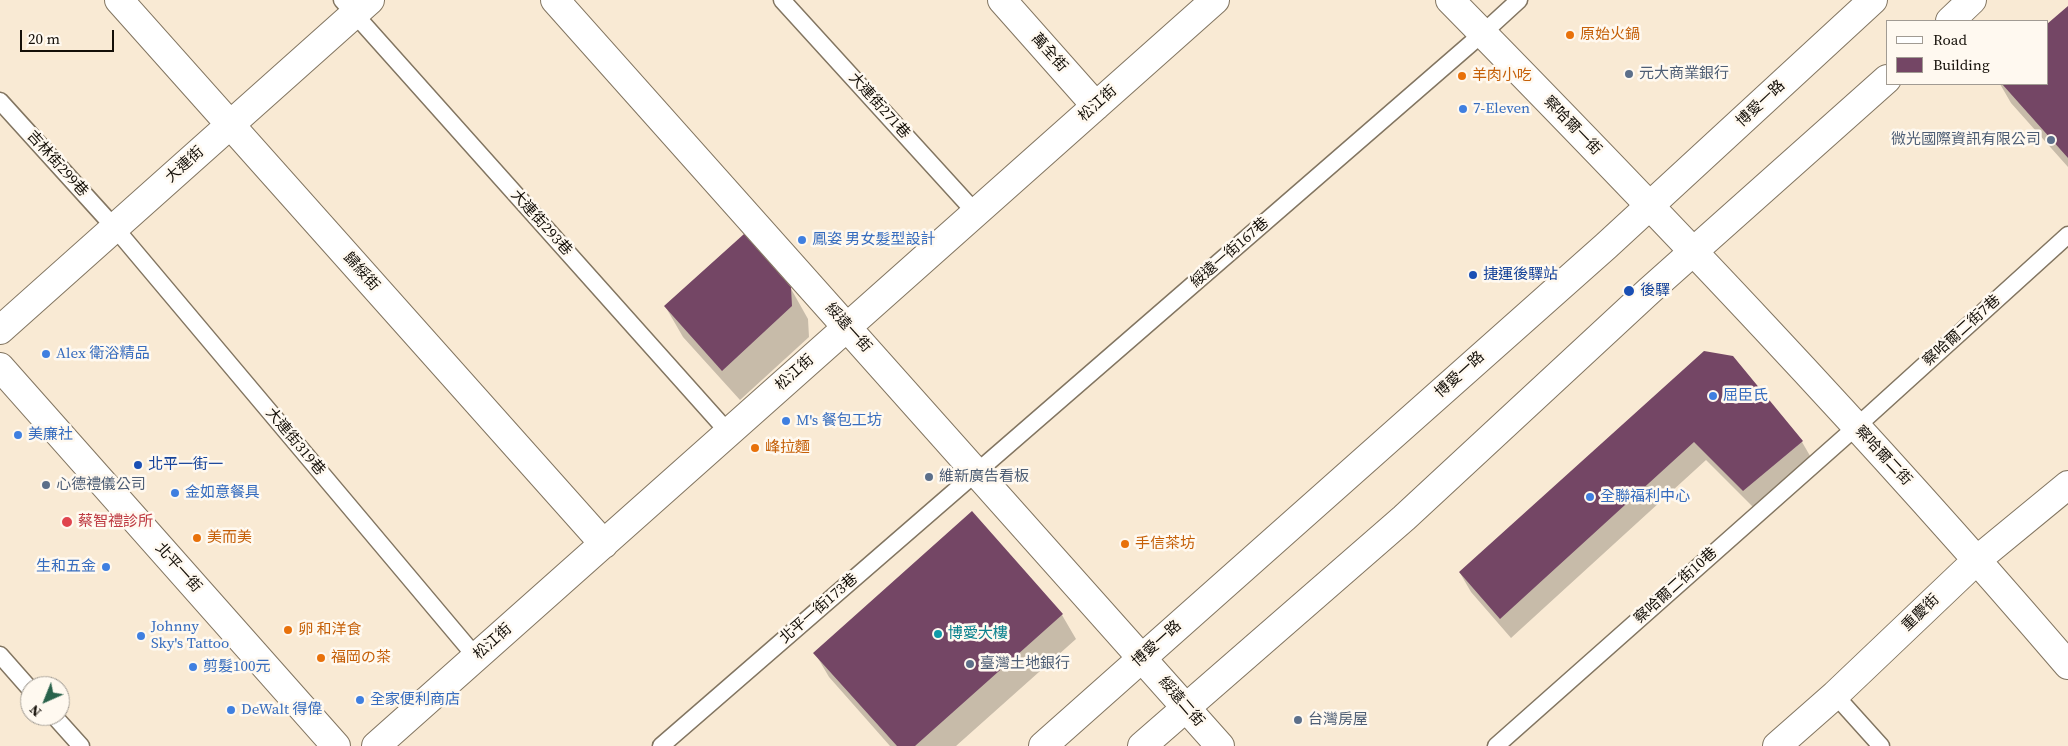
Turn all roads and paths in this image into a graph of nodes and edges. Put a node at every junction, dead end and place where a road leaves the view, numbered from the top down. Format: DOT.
graph roads {
  1 [pos="119,0"];
  2 [pos="555,0"];
  3 [pos="782,0"];
  4 [pos="1002,0"];
  5 [pos="1215,0"];
  6 [pos="1450,0"];
  7 [pos="1519,0"];
  8 [pos="1873,0"];
  9 [pos="1972,0"];
  10 [pos="356,5"];
  11 [pos="1951,20"];
  12 [pos="1483,34"];
  13 [pos="1886,80"];
  14 [pos="0,101"];
  15 [pos="1096,106"];
  16 [pos="230,125"];
  17 [pos="1650,206"];
  18 [pos="976,212"];
  19 [pos="115,228"];
  20 [pos="2068,234"];
  21 [pos="1694,252"];
  22 [pos="847,327"];
  23 [pos="0,330"];
  24 [pos="0,367"];
  25 [pos="1856,427"];
  26 [pos="728,432"];
  27 [pos="977,472"];
  28 [pos="2068,485"];
  29 [pos="604,544"];
  30 [pos="1978,559"];
  31 [pos="0,655"];
  32 [pos="476,657"];
  33 [pos="1142,657"];
  34 [pos="2068,664"];
  35 [pos="20,678"];
  36 [pos="1835,695"];
  37 [pos="1186,708"];
  38 [pos="63,726"];
  39 [pos="81,746"];
  40 [pos="336,746"];
  41 [pos="376,746"];
  42 [pos="661,746"];
  43 [pos="1043,746"];
  44 [pos="1142,746"];
  45 [pos="1220,746"];
  46 [pos="1496,746"];
  47 [pos="1777,746"];
  48 [pos="1881,746"];
  1 -- 16 [label="street, 歸綏街"];
  2 -- 22 [label="street, 綏遠一街"];
  3 -- 18 [label="lane, 大連街271巷"];
  4 -- 15 [label="street, 萬全街"];
  5 -- 15 [label="street, 松江街"];
  6 -- 12 [label="street, 察哈爾一街"];
  7 -- 12 [label="lane, 綏遠一街167巷"];
  8 -- 17 [label="street, 博愛一路"];
  9 -- 11 [label="street"];
  10 -- 16 [label="street, 大連街"];
  10 -- 26 [label="lane, 大連街293巷"];
  12 -- 17 [label="street, 察哈爾一街"];
  12 -- 27 [label="lane, 綏遠一街167巷"];
  13 -- 21 [label="street"];
  14 -- 19 [label="lane, 吉林街299巷"];
  15 -- 18 [label="street, 松江街"];
  16 -- 19 [label="street, 大連街"];
  16 -- 29 [label="street, 歸綏街"];
  17 -- 21 [label="street, 察哈爾一街"];
  17 -- 33 [label="street, 博愛一路"];
  18 -- 22 [label="street, 松江街"];
  19 -- 23 [label="street, 大連街"];
  19 -- 32 [label="lane, 大連街319巷"];
  20 -- 25 [label="lane, 察哈爾二街7巷"];
  21 -- 25 [label="street, 察哈爾二街"];
  21 -- 37 [label="street"];
  22 -- 26 [label="street, 松江街"];
  22 -- 27 [label="street, 綏遠一街"];
  24 -- 40 [label="street, 北平一街"];
  25 -- 30 [label="street, 察哈爾二街"];
  25 -- 46 [label="lane, 察哈爾二街10巷"];
  26 -- 29 [label="street, 松江街"];
  27 -- 33 [label="street, 綏遠一街"];
  27 -- 42 [label="lane, 北平一街173巷"];
  28 -- 30 [label="street, 重慶街"];
  29 -- 32 [label="street, 松江街"];
  30 -- 34 [label="street, 察哈爾二街"];
  30 -- 36 [label="street, 重慶街"];
  31 -- 35 [label="lane"];
  32 -- 41 [label="street, 松江街"];
  33 -- 37 [label="street, 綏遠二街"];
  33 -- 43 [label="street, 博愛一路"];
  36 -- 47 [label="street, 重慶街"];
  36 -- 48 [label="lane"];
  37 -- 44 [label="street"];
  37 -- 45 [label="street, 綏遠二街"];
  38 -- 39 [label="lane"];
}
